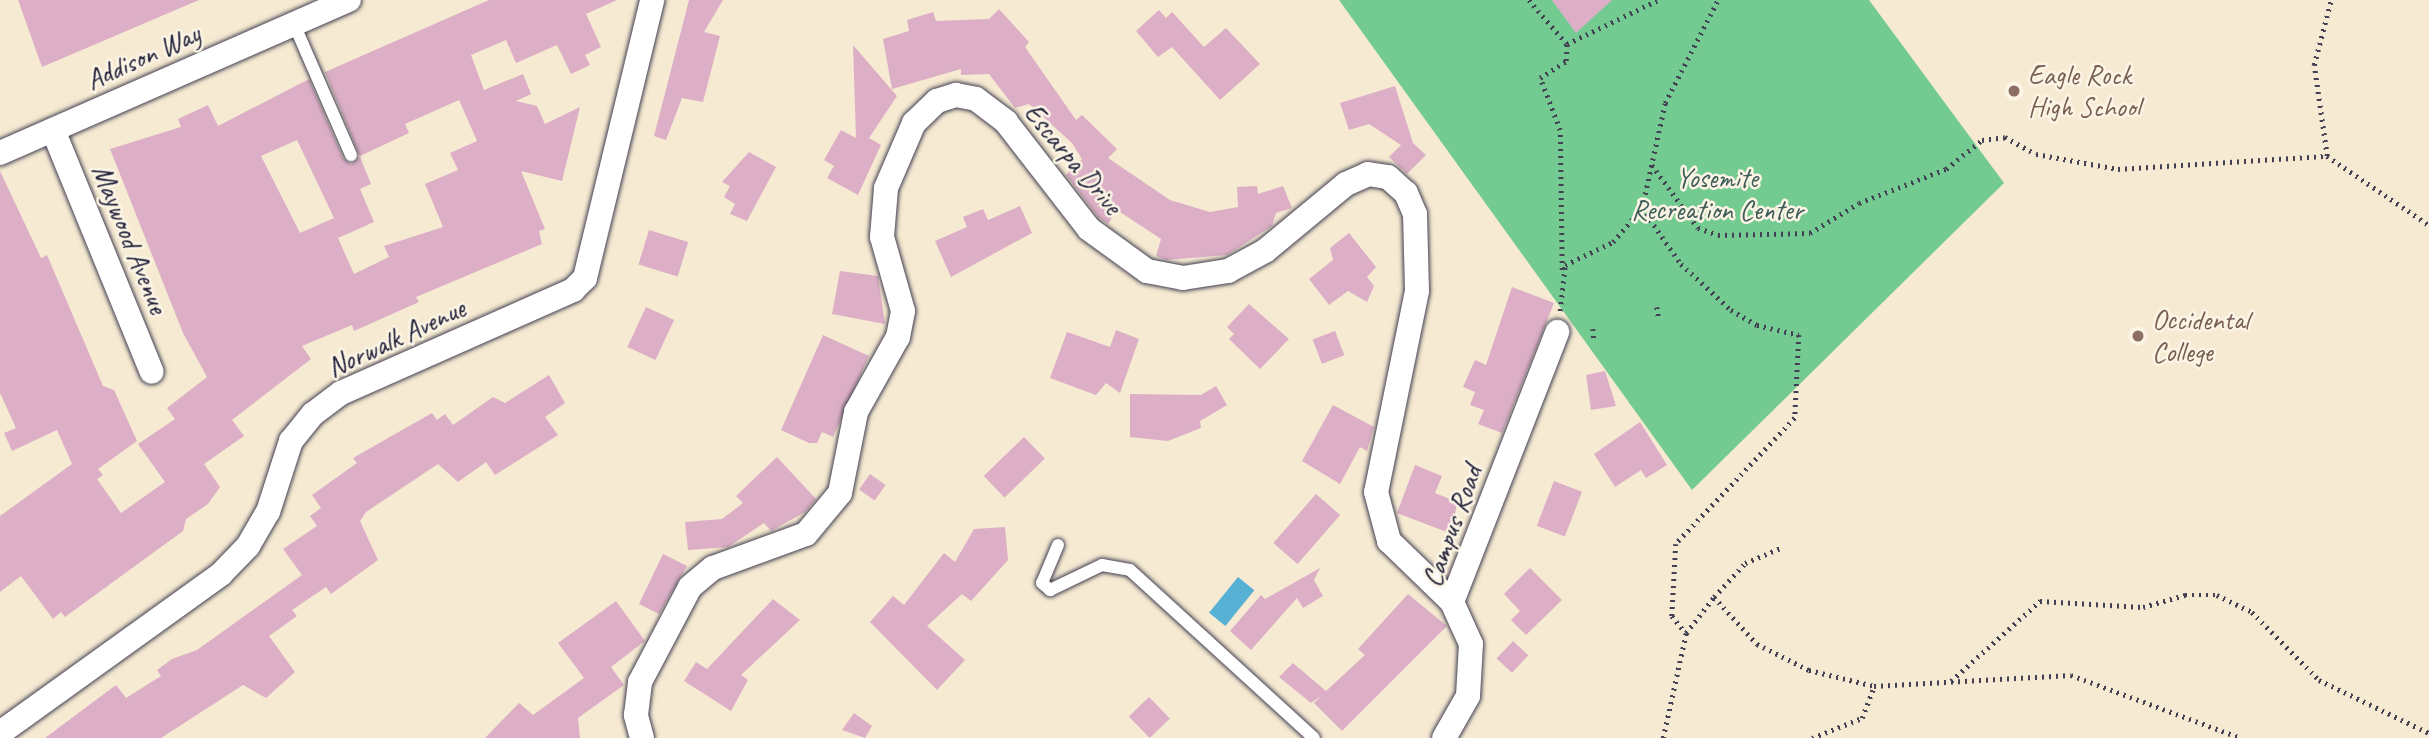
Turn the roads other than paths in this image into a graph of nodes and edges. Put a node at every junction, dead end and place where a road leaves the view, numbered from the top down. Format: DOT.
graph roads {
  1 [pos="349,0"];
  2 [pos="652,0"];
  3 [pos="294,24"];
  4 [pos="53,130"];
  5 [pos="0,153"];
  6 [pos="351,155"];
  7 [pos="1557,332"];
  8 [pos="152,372"];
  9 [pos="1058,545"];
  10 [pos="1452,602"];
  11 [pos="0,733"];
  12 [pos="642,738"];
  13 [pos="1314,738"];
  14 [pos="1444,738"];
  1 -- 3 [label="street, Addison Way"];
  2 -- 11 [label="street, Norwalk Avenue"];
  3 -- 4 [label="street, Addison Way"];
  3 -- 6 [label="lane"];
  4 -- 5 [label="street, Addison Way"];
  4 -- 8 [label="street, Maywood Avenue"];
  7 -- 10 [label="street, Campus Road"];
  9 -- 13 [label="lane"];
  10 -- 12 [label="street, Escarpa Drive"];
  10 -- 14 [label="street, Campus Road"];
}
